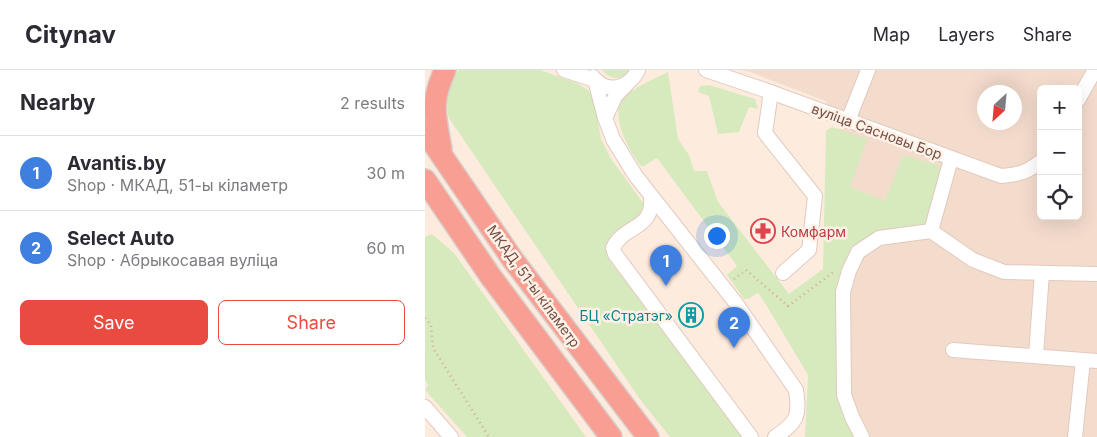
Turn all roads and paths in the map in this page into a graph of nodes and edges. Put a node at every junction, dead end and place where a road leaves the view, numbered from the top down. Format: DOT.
graph roads {
  1 [pos="445,70"];
  2 [pos="565,70"];
  3 [pos="706,70"];
  4 [pos="868,70"];
  5 [pos="1097,70"];
  6 [pos="592,75"];
  7 [pos="636,75"];
  8 [pos="771,92"];
  9 [pos="1082,93"];
  10 [pos="605,118"];
  11 [pos="848,121"];
  12 [pos="425,131"];
  13 [pos="443,159"];
  14 [pos="951,159"];
  15 [pos="1037,164"];
  16 [pos="425,180"];
  17 [pos="651,196"];
  18 [pos="931,231"];
  19 [pos="783,273"];
  20 [pos="1042,273"];
  21 [pos="1097,274"];
  22 [pos="425,318"];
  23 [pos="953,350"];
  24 [pos="1036,355"];
  25 [pos="1090,360"];
  26 [pos="425,407"];
  27 [pos="451,437"];
  28 [pos="489,437"];
  29 [pos="611,437"];
  30 [pos="648,437"];
  31 [pos="751,437"];
  32 [pos="775,437"];
  33 [pos="862,437"];
  34 [pos="1075,437"];
  1 -- 13 [label="highway"];
  2 -- 6 [label="street"];
  3 -- 8 [label="street, вуліца Сасновы Бор"];
  4 -- 11 [label="street"];
  5 -- 9 [label="street"];
  6 -- 7 [label="street"];
  6 -- 10 [label="street"];
  7 -- 10 [label="street"];
  8 -- 11 [label="street, вуліца Сасновы Бор"];
  8 -- 19 [label="street"];
  10 -- 17 [label="street"];
  11 -- 14 [label="street, вуліца Сасновы Бор"];
  12 -- 13 [label="highway, МКАД, 51-ы кіламетр"];
  13 -- 30 [label="highway, МКАД, 51-ы кіламетр"];
  14 -- 15 [label="street"];
  14 -- 18 [label="street, вуліца Сасновы Бор"];
  16 -- 29 [label="highway, МКАД, 51-ы кіламетр"];
  17 -- 31 [label="street"];
  17 -- 32 [label="street"];
  18 -- 20 [label="street"];
  18 -- 33 [label="street"];
  20 -- 21 [label="street"];
  20 -- 24 [label="street"];
  22 -- 28 [label="path"];
  23 -- 24 [label="street"];
  24 -- 25 [label="street"];
  25 -- 34 [label="street"];
  26 -- 27 [label="street"];
}
